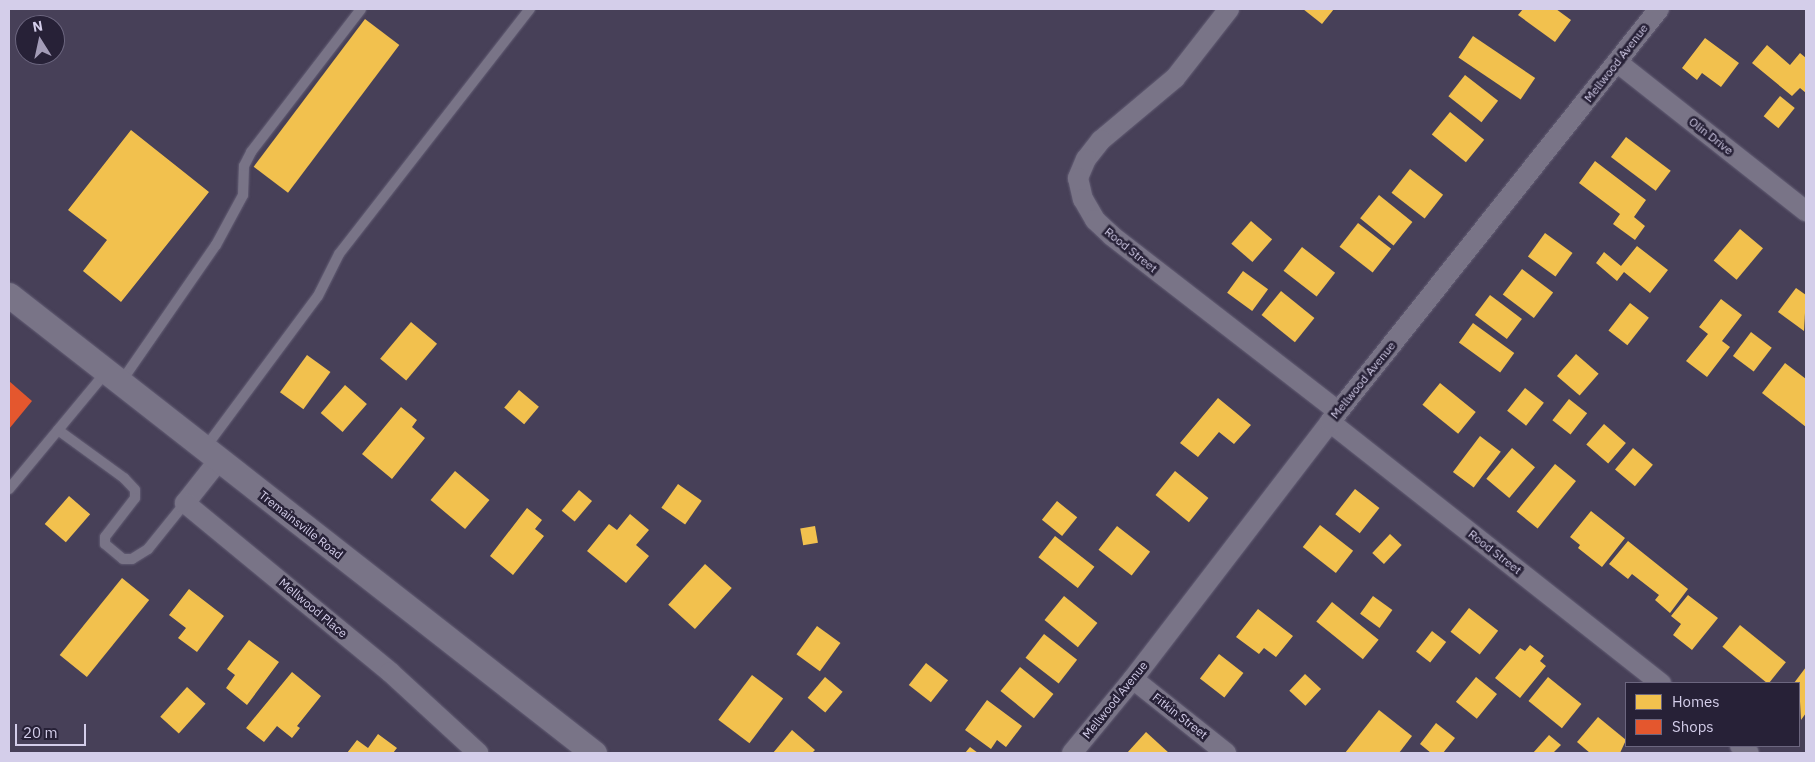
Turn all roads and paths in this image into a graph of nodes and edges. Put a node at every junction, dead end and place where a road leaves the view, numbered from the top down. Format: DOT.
graph roads {
  1 [pos="361,9"];
  2 [pos="530,9"];
  3 [pos="1228,9"];
  4 [pos="1659,9"];
  5 [pos="1617,62"];
  6 [pos="1806,211"];
  7 [pos="9,295"];
  8 [pos="113,377"];
  9 [pos="1334,416"];
  10 [pos="58,430"];
  11 [pos="212,455"];
  12 [pos="9,489"];
  13 [pos="186,503"];
  14 [pos="1133,679"];
  15 [pos="1660,682"];
  16 [pos="478,753"];
  17 [pos="594,753"];
  18 [pos="1072,753"];
  19 [pos="1226,753"];
  1 -- 8 [label="lane"];
  2 -- 11 [label="lane"];
  3 -- 9 [label="street, Rood Street"];
  4 -- 5 [label="street, Mellwood Avenue"];
  5 -- 6 [label="street, Olin Drive"];
  5 -- 9 [label="street, Mellwood Avenue"];
  7 -- 8 [label="street, Tremainsville Road"];
  8 -- 10 [label="lane"];
  8 -- 11 [label="street, Tremainsville Road"];
  9 -- 14 [label="street, Mellwood Avenue"];
  9 -- 15 [label="street, Rood Street"];
  10 -- 12 [label="lane"];
  10 -- 13 [label="lane"];
  11 -- 13 [label="street"];
  11 -- 17 [label="street, Tremainsville Road"];
  13 -- 16 [label="street, Mellwood Place"];
  14 -- 18 [label="street, Mellwood Avenue"];
  14 -- 19 [label="street, Fitkin Street"];
}
